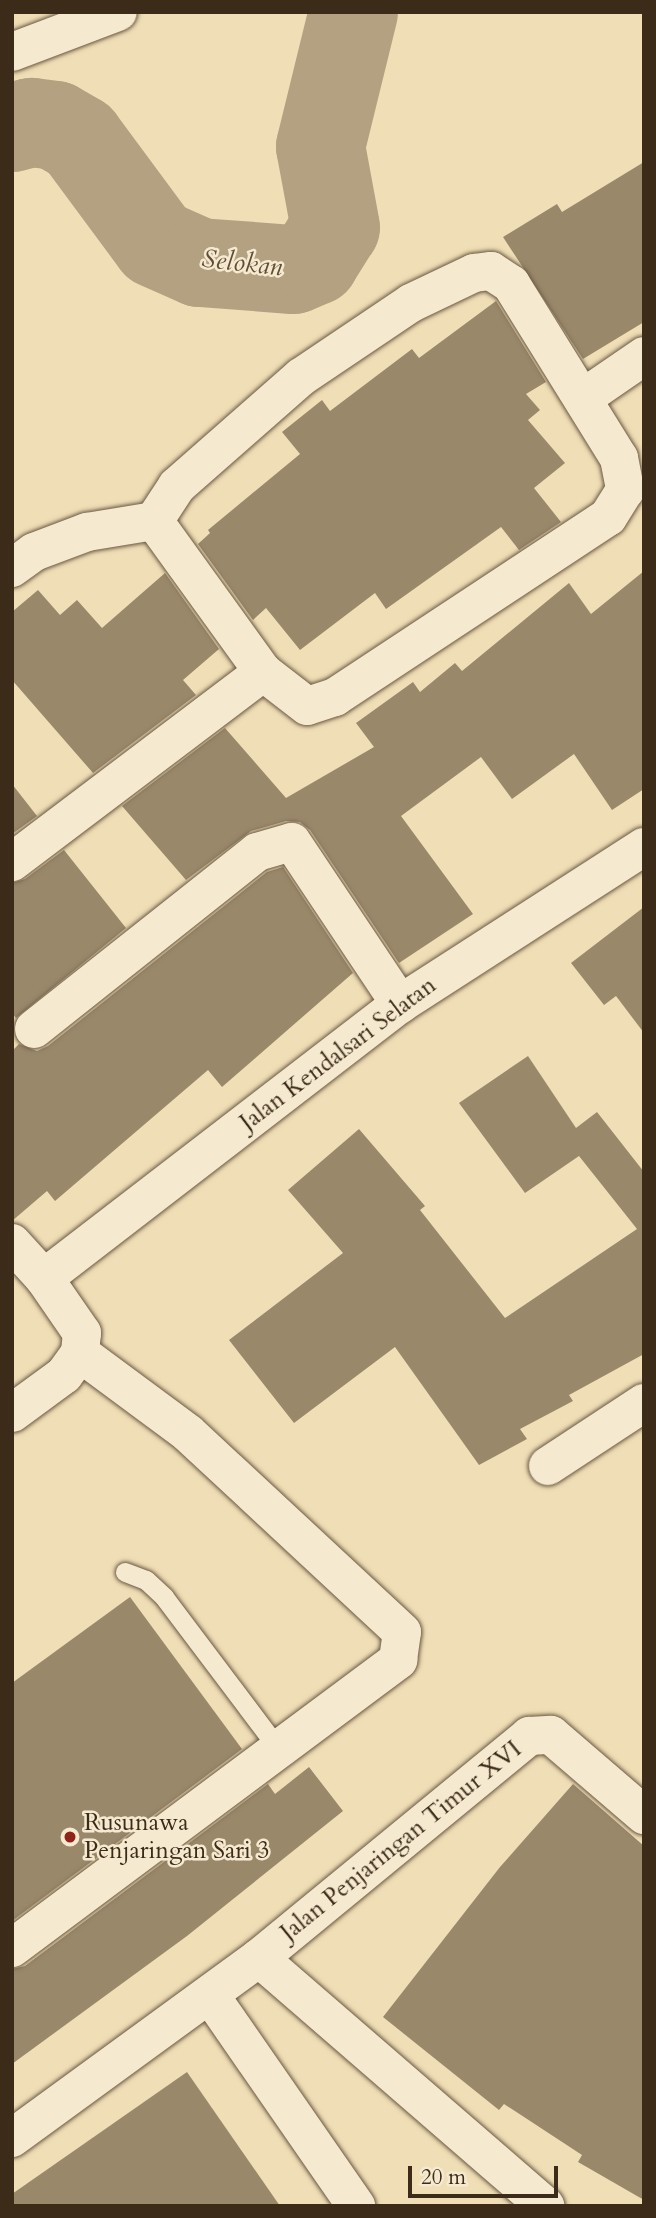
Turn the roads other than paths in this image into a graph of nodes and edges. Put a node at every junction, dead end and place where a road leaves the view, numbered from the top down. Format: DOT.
graph roads {
  1 [pos="118,12"];
  2 [pos="76,19"];
  3 [pos="12,52"];
  4 [pos="644,355"];
  5 [pos="583,398"];
  6 [pos="154,521"];
  7 [pos="12,568"];
  8 [pos="263,672"];
  9 [pos="644,847"];
  10 [pos="12,862"];
  11 [pos="400,1004"];
  12 [pos="34,1029"];
  13 [pos="12,1243"];
  14 [pos="44,1278"];
  15 [pos="80,1353"];
  16 [pos="644,1403"];
  17 [pos="12,1413"];
  18 [pos="548,1466"];
  19 [pos="125,1572"];
  20 [pos="277,1748"];
  21 [pos="644,1815"];
  22 [pos="12,1948"];
  23 [pos="259,1958"];
  24 [pos="210,1995"];
  25 [pos="12,2138"];
  26 [pos="356,2206"];
  27 [pos="545,2206"];
  1 -- 2 [label="street"];
  2 -- 3 [label="street"];
  4 -- 5 [label="street"];
  5 -- 6 [label="street"];
  5 -- 8 [label="street"];
  6 -- 7 [label="street"];
  6 -- 8 [label="street"];
  8 -- 10 [label="street"];
  9 -- 11 [label="street, Jalan Kendalsari Selatan"];
  11 -- 12 [label="street"];
  11 -- 14 [label="street, Jalan Kendalsari Selatan"];
  13 -- 14 [label="street"];
  14 -- 15 [label="street"];
  15 -- 17 [label="street"];
  15 -- 20 [label="street"];
  16 -- 18 [label="street"];
  19 -- 20 [label="lane"];
  20 -- 22 [label="street"];
  21 -- 23 [label="street, Jalan Penjaringan Timur XVI"];
  23 -- 24 [label="street, Jalan Penjaringan Timur XVI"];
  23 -- 27 [label="street, Jalan Penjaringan Timur XVI"];
  24 -- 25 [label="street, Jalan Penjaringan Timur XVI"];
  24 -- 26 [label="street"];
}
